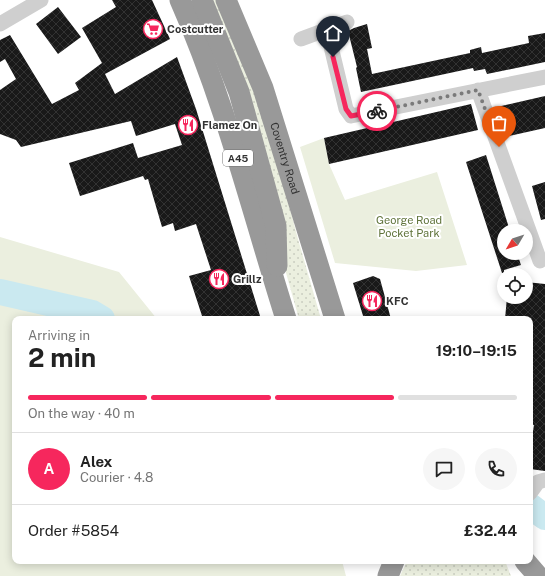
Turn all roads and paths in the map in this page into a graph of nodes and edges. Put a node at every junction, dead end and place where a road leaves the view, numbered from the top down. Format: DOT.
graph roads {
  1 [pos="41,0"];
  2 [pos="180,0"];
  3 [pos="202,0"];
  4 [pos="226,0"];
  5 [pos="236,0"];
  6 [pos="347,22"];
  7 [pos="0,24"];
  8 [pos="327,30"];
  9 [pos="240,32"];
  10 [pos="301,39"];
  11 [pos="545,77"];
  12 [pos="478,90"];
  13 [pos="540,260"];
  14 [pos="278,296"];
  15 [pos="285,316"];
  16 [pos="334,316"];
  17 [pos="545,480"];
  18 [pos="533,489"];
  19 [pos="523,564"];
  20 [pos="528,564"];
  21 [pos="526,576"];
  22 [pos="538,576"];
  1 -- 7 [label="street"];
  2 -- 14 [label="highway, A45"];
  3 -- 14 [label="highway"];
  4 -- 9 [label="highway, Coventry Road"];
  5 -- 9 [label="street"];
  6 -- 8 [label="street"];
  8 -- 10 [label="street"];
  8 -- 12 [label="street"];
  9 -- 16 [label="highway, Coventry Road"];
  11 -- 12 [label="street"];
  12 -- 13 [label="street"];
  14 -- 15 [label="highway, A45"];
  17 -- 18 [label="street"];
  19 -- 21 [label="highway"];
  20 -- 22 [label="highway"];
}
